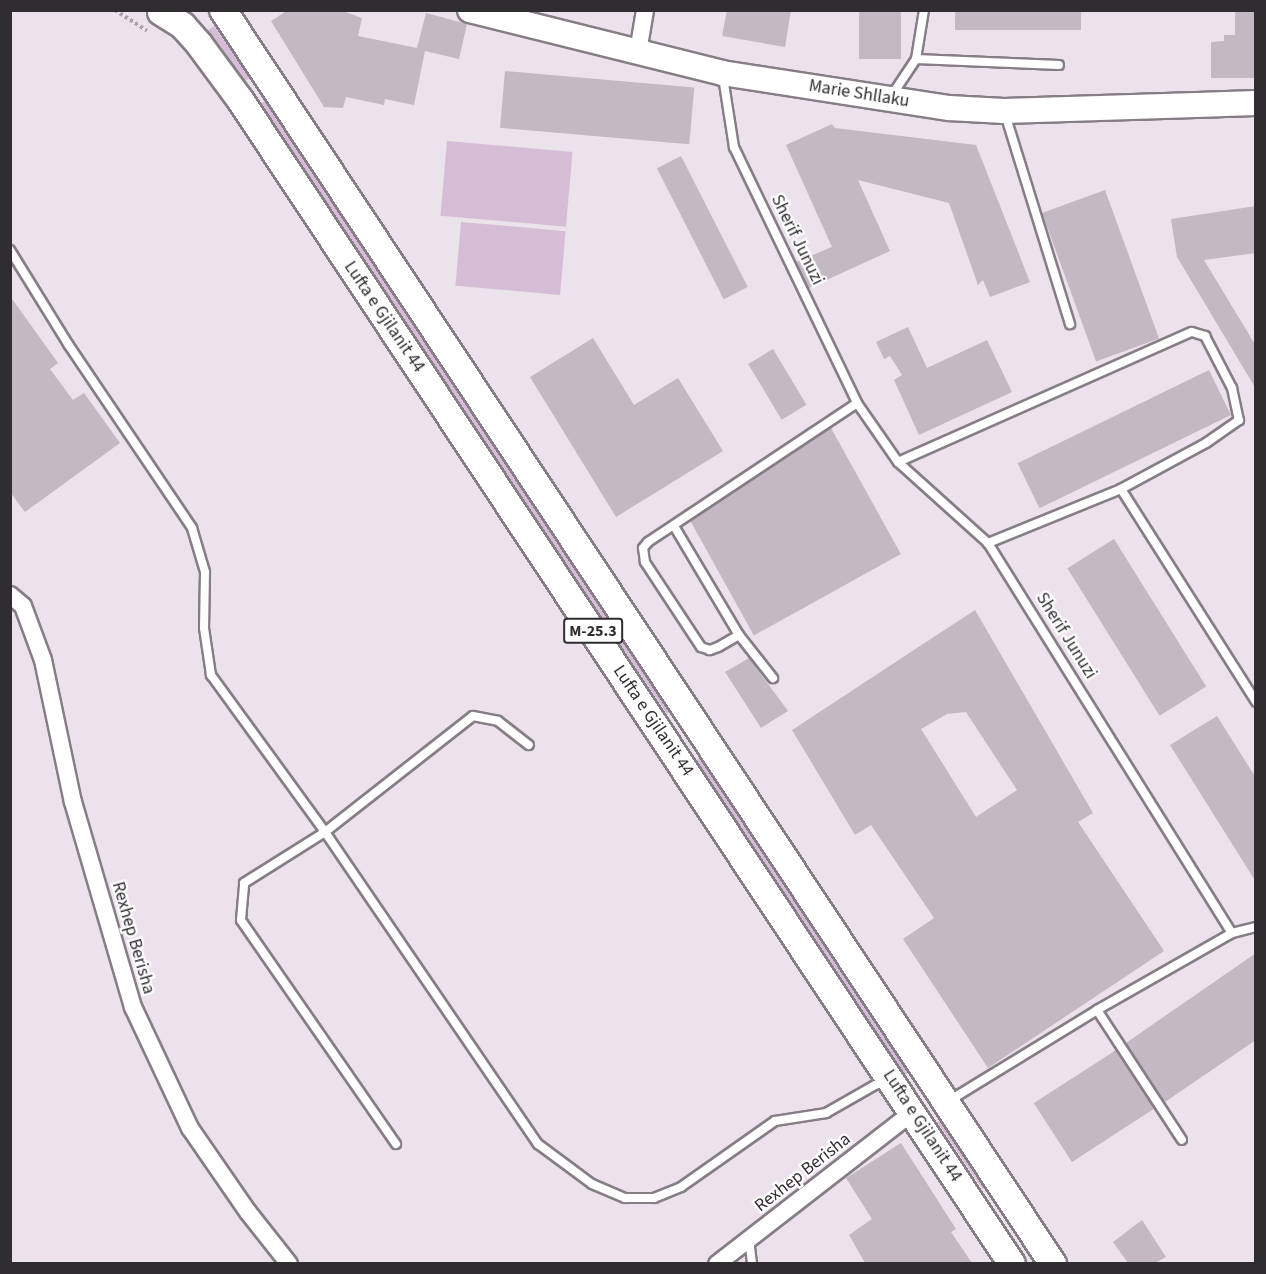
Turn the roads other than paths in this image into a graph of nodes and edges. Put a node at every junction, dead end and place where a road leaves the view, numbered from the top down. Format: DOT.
graph roads {
  1 [pos="223,10"];
  2 [pos="470,10"];
  3 [pos="645,10"];
  4 [pos="924,10"];
  5 [pos="165,11"];
  6 [pos="638,52"];
  7 [pos="916,58"];
  8 [pos="1059,66"];
  9 [pos="722,73"];
  10 [pos="890,99"];
  11 [pos="1256,103"];
  12 [pos="1004,111"];
  13 [pos="10,250"];
  14 [pos="1070,324"];
  15 [pos="856,403"];
  16 [pos="898,462"];
  17 [pos="1120,489"];
  18 [pos="674,526"];
  19 [pos="988,543"];
  20 [pos="10,595"];
  21 [pos="739,634"];
  22 [pos="773,678"];
  23 [pos="1256,702"];
  24 [pos="529,745"];
  25 [pos="325,832"];
  26 [pos="1256,927"];
  27 [pos="1233,933"];
  28 [pos="1097,1010"];
  29 [pos="892,1081"];
  30 [pos="947,1102"];
  31 [pos="913,1112"];
  32 [pos="1182,1140"];
  33 [pos="396,1144"];
  34 [pos="749,1239"];
  35 [pos="290,1263"];
  36 [pos="717,1263"];
  37 [pos="752,1263"];
  38 [pos="1012,1263"];
  39 [pos="1053,1263"];
  1 -- 30 [label="main road, Lufta e Gjilanit 44 / M-25.3"];
  2 -- 6 [label="street, Marie Shllaku"];
  3 -- 6 [label="street"];
  4 -- 7 [label="lane"];
  5 -- 29 [label="main road, Lufta e Gjilanit 44 / M-25.3"];
  6 -- 9 [label="street, Marie Shllaku"];
  7 -- 8 [label="lane"];
  7 -- 10 [label="lane"];
  9 -- 10 [label="street, Marie Shllaku"];
  9 -- 15 [label="lane, Sherif Junuzi"];
  10 -- 12 [label="street, Marie Shllaku"];
  11 -- 12 [label="street, Marie Shllaku"];
  12 -- 14 [label="lane"];
  13 -- 25 [label="lane"];
  15 -- 16 [label="lane, Sherif Junuzi"];
  15 -- 18 [label="lane"];
  16 -- 17 [label="lane"];
  16 -- 19 [label="lane, Sherif Junuzi"];
  17 -- 19 [label="lane"];
  17 -- 23 [label="lane"];
  18 -- 21 [label="lane"];
  18 -- 21 [label="lane"];
  19 -- 27 [label="lane, Sherif Junuzi"];
  20 -- 35 [label="street, Rexhep Berisha"];
  21 -- 22 [label="lane"];
  24 -- 25 [label="lane"];
  25 -- 29 [label="lane"];
  25 -- 33 [label="lane"];
  26 -- 27 [label="lane"];
  27 -- 28 [label="lane"];
  28 -- 30 [label="lane"];
  28 -- 32 [label="lane"];
  29 -- 31 [label="main road, Lufta e Gjilanit 44 / M-25.3"];
  30 -- 39 [label="main road, Lufta e Gjilanit 44 / M-25.3"];
  31 -- 34 [label="street, Rexhep Berisha"];
  31 -- 38 [label="main road, Lufta e Gjilanit 44 / M-25.3"];
  34 -- 36 [label="street, Rexhep Berisha"];
  34 -- 37 [label="lane"];
}
